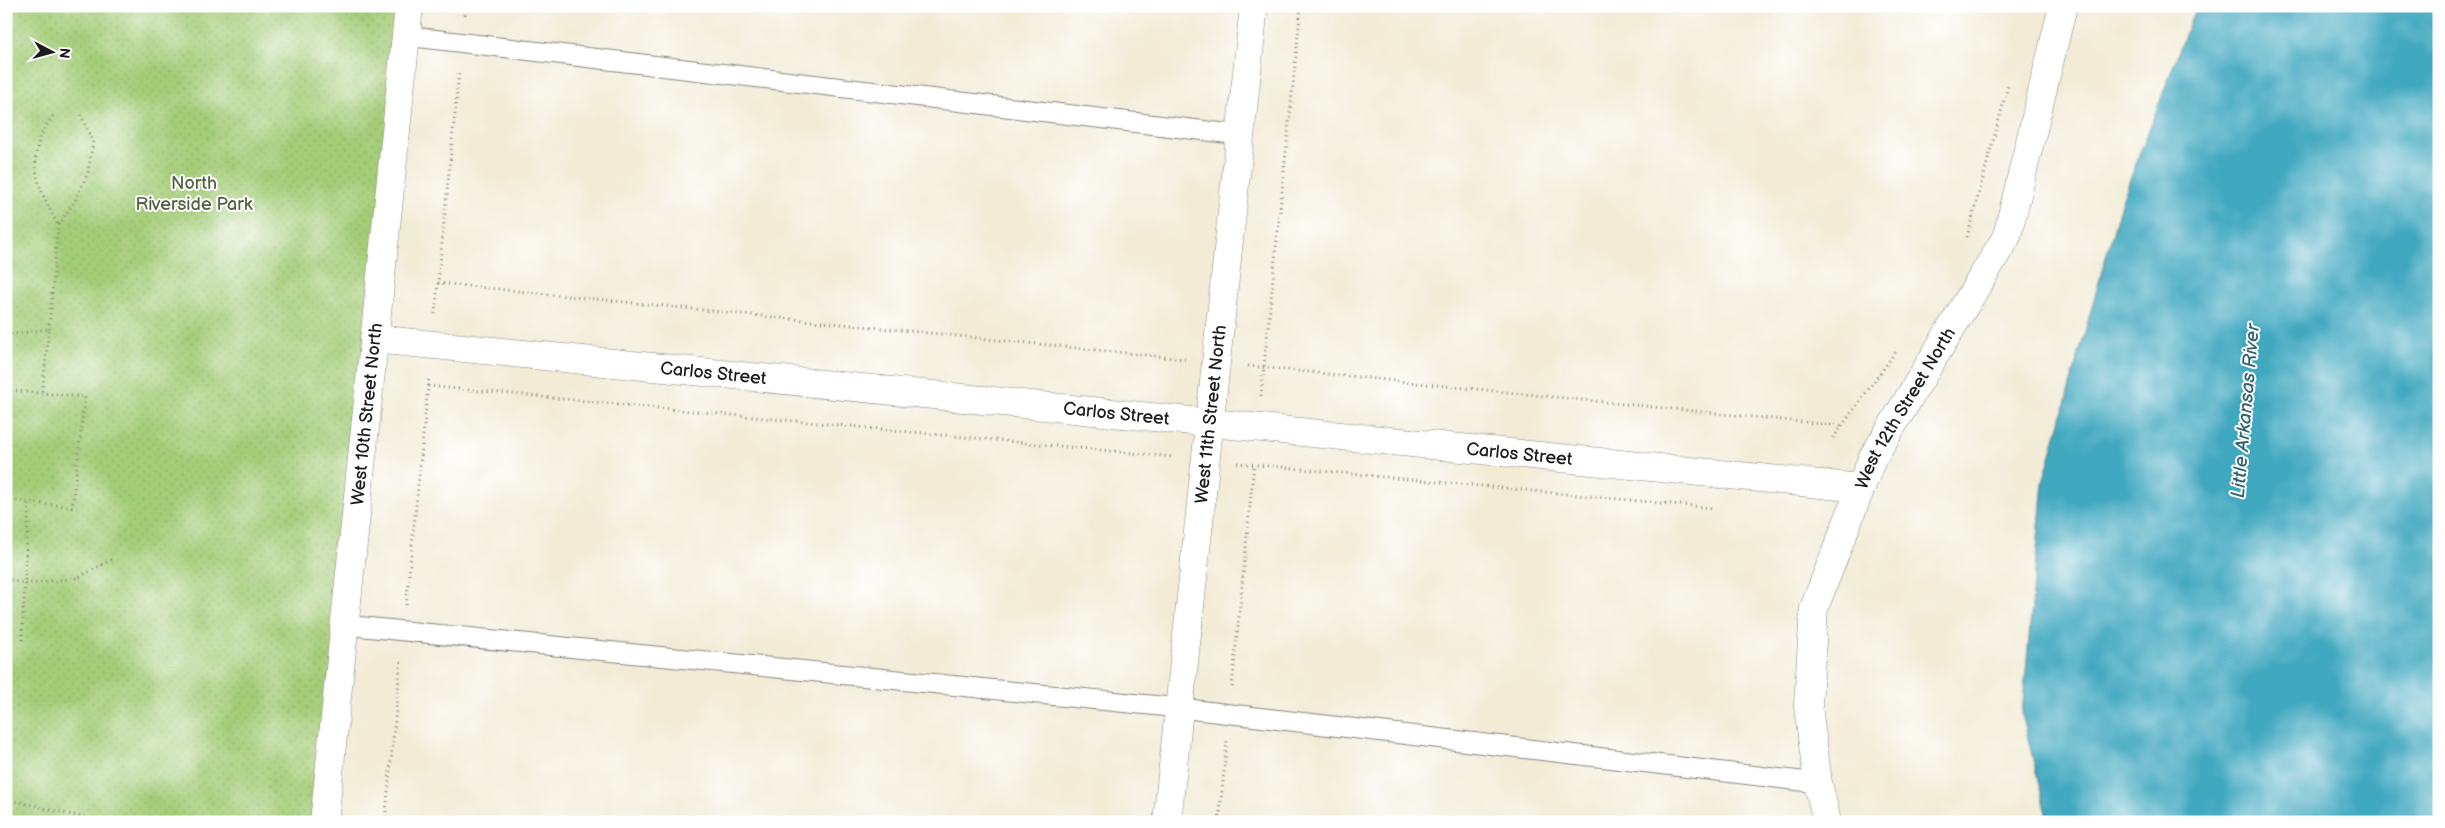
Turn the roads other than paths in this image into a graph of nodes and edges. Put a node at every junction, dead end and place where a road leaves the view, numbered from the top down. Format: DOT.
graph roads {
  1 [pos="409,6"];
  2 [pos="1254,6"];
  3 [pos="2063,6"];
  4 [pos="406,36"];
  5 [pos="1241,135"];
  6 [pos="374,339"];
  7 [pos="1210,423"];
  8 [pos="1860,488"];
  9 [pos="344,625"];
  10 [pos="1180,708"];
  11 [pos="1818,783"];
  12 [pos="324,822"];
  13 [pos="1168,822"];
  14 [pos="1827,822"];
  1 -- 4 [label="street, West 10th Street North"];
  2 -- 5 [label="street, West 11th Street North"];
  3 -- 8 [label="street, West 12th Street North"];
  4 -- 5 [label="lane"];
  4 -- 6 [label="street, West 10th Street North"];
  5 -- 7 [label="street, West 11th Street North"];
  6 -- 7 [label="street, Carlos Street"];
  6 -- 9 [label="street, West 10th Street North"];
  7 -- 8 [label="street, Carlos Street"];
  7 -- 10 [label="street, West 11th Street North"];
  8 -- 11 [label="street, West 12th Street North"];
  9 -- 10 [label="lane"];
  9 -- 12 [label="street, West 10th Street North"];
  10 -- 11 [label="lane"];
  10 -- 13 [label="street, West 11th Street North"];
  11 -- 14 [label="street, West 12th Street North"];
}
